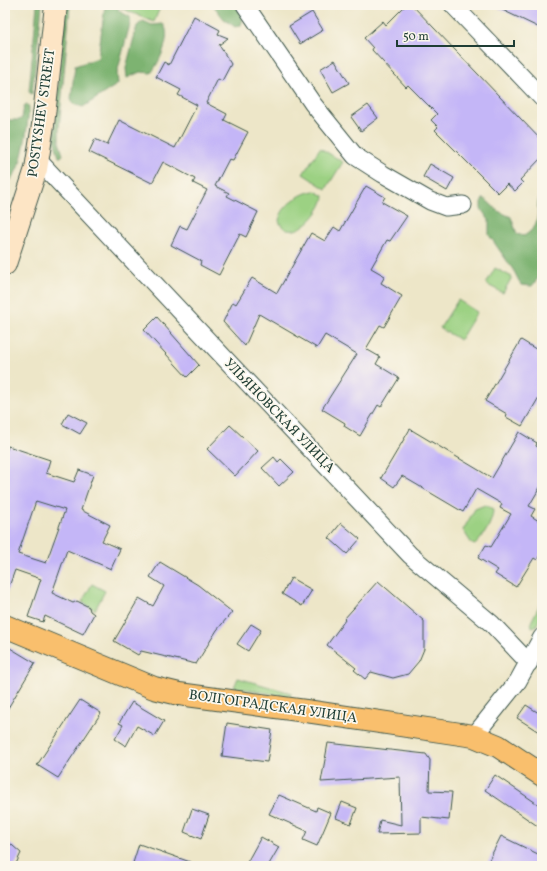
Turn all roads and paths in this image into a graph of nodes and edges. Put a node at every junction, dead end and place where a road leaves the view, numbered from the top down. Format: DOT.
graph roads {
  1 [pos="56,5"];
  2 [pos="245,5"];
  3 [pos="453,5"];
  4 [pos="542,98"];
  5 [pos="38,160"];
  6 [pos="463,205"];
  7 [pos="5,264"];
  8 [pos="5,626"];
  9 [pos="542,637"];
  10 [pos="529,663"];
  11 [pos="474,736"];
  12 [pos="542,775"];
  1 -- 5 [label="main road, POSTYSHEV STREET"];
  2 -- 6 [label="street"];
  3 -- 4 [label="street"];
  5 -- 7 [label="main road, POSTYSHEV STREET"];
  5 -- 10 [label="street, УЛЬЯНОВСКАЯ УЛИЦА"];
  8 -- 11 [label="main road, ВОЛГОГРАДСКАЯ УЛИЦА"];
  9 -- 10 [label="street"];
  10 -- 11 [label="street"];
  11 -- 12 [label="main road, ВОЛГОГРАДСКАЯ УЛИЦА"];
}
